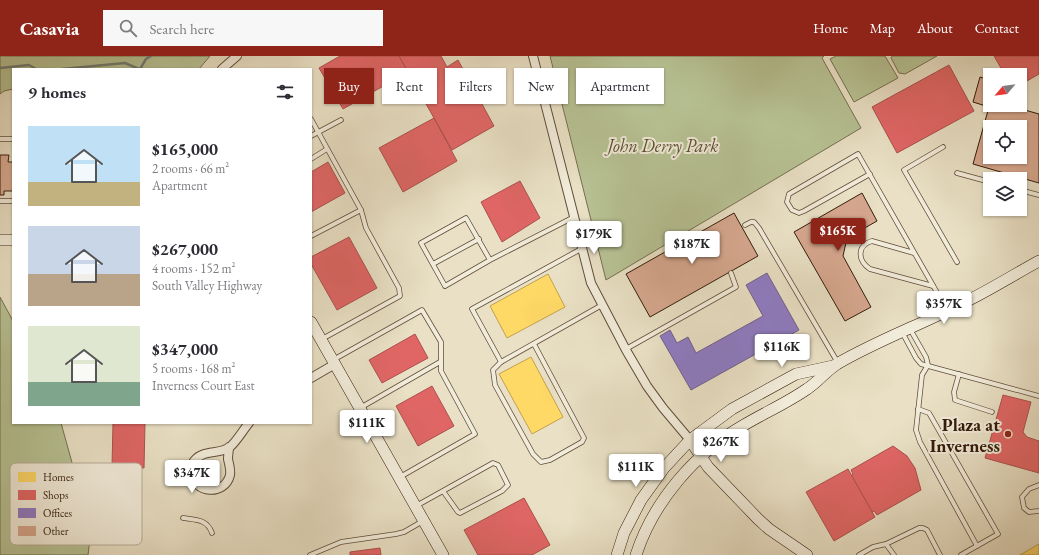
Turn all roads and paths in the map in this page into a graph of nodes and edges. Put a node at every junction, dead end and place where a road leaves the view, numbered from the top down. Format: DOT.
graph roads {
  1 [pos="237,56"];
  2 [pos="533,56"];
  3 [pos="223,68"];
  4 [pos="341,120"];
  5 [pos="312,121"];
  6 [pos="318,132"];
  7 [pos="312,135"];
  8 [pos="0,139"];
  9 [pos="12,139"];
  10 [pos="943,147"];
  11 [pos="327,149"];
  12 [pos="312,157"];
  13 [pos="957,173"];
  14 [pos="870,174"];
  15 [pos="983,180"];
  16 [pos="1027,192"];
  17 [pos="1039,195"];
  18 [pos="0,201"];
  19 [pos="12,201"];
  20 [pos="361,210"];
  21 [pos="576,218"];
  22 [pos="745,225"];
  23 [pos="312,235"];
  24 [pos="479,239"];
  25 [pos="0,240"];
  26 [pos="12,240"];
  27 [pos="581,249"];
  28 [pos="914,253"];
  29 [pos="490,260"];
  30 [pos="1039,260"];
  31 [pos="957,262"];
  32 [pos="433,264"];
  33 [pos="731,273"];
  34 [pos="933,286"];
  35 [pos="602,305"];
  36 [pos="947,311"];
  37 [pos="312,324"];
  38 [pos="906,330"];
  39 [pos="322,339"];
  40 [pos="534,344"];
  41 [pos="626,350"];
  42 [pos="334,362"];
  43 [pos="440,362"];
  44 [pos="501,362"];
  45 [pos="837,364"];
  46 [pos="927,366"];
  47 [pos="959,374"];
  48 [pos="312,377"];
  49 [pos="1039,396"];
  50 [pos="360,408"];
  51 [pos="918,409"];
  52 [pos="992,412"];
  53 [pos="249,424"];
  54 [pos="690,440"];
  55 [pos="229,447"];
  56 [pos="701,456"];
  57 [pos="399,477"];
  58 [pos="1039,485"];
  59 [pos="444,490"];
  60 [pos="415,506"];
  61 [pos="1039,511"];
  62 [pos="183,518"];
  63 [pos="424,521"];
  64 [pos="212,533"];
  65 [pos="886,544"];
  66 [pos="977,546"];
  67 [pos="310,555"];
  68 [pos="442,555"];
  69 [pos="617,555"];
  70 [pos="636,555"];
  71 [pos="807,555"];
  72 [pos="860,555"];
  73 [pos="894,555"];
  74 [pos="940,555"];
  75 [pos="961,555"];
  1 -- 3 [label="street"];
  2 -- 21 [label="street"];
  4 -- 6 [label="lane"];
  5 -- 6 [label="lane"];
  6 -- 7 [label="lane"];
  6 -- 11 [label="lane"];
  8 -- 9 [label="lane"];
  10 -- 31 [label="lane"];
  11 -- 12 [label="lane"];
  11 -- 20 [label="lane"];
  13 -- 15 [label="lane"];
  14 -- 14 [label="lane"];
  14 -- 28 [label="lane"];
  16 -- 17 [label="lane"];
  18 -- 19 [label="lane"];
  20 -- 23 [label="lane"];
  20 -- 39 [label="lane"];
  21 -- 27 [label="street"];
  21 -- 29 [label="lane"];
  22 -- 45 [label="lane"];
  24 -- 29 [label="lane"];
  24 -- 32 [label="lane"];
  24 -- 32 [label="lane"];
  25 -- 26 [label="main road"];
  27 -- 35 [label="street"];
  27 -- 44 [label="lane"];
  28 -- 34 [label="lane"];
  28 -- 34 [label="lane"];
  29 -- 32 [label="lane"];
  30 -- 36 [label="main road"];
  33 -- 41 [label="lane"];
  34 -- 36 [label="lane"];
  35 -- 40 [label="lane"];
  35 -- 41 [label="street"];
  36 -- 38 [label="main road"];
  37 -- 39 [label="main road"];
  38 -- 45 [label="main road"];
  38 -- 46 [label="lane"];
  38 -- 46 [label="lane"];
  39 -- 42 [label="main road"];
  40 -- 44 [label="lane"];
  40 -- 44 [label="lane"];
  41 -- 54 [label="street"];
  42 -- 43 [label="lane"];
  42 -- 48 [label="street"];
  42 -- 50 [label="main road"];
  43 -- 50 [label="lane"];
  43 -- 57 [label="lane"];
  45 -- 54 [label="main road"];
  45 -- 56 [label="main road"];
  46 -- 47 [label="lane"];
  46 -- 51 [label="lane"];
  47 -- 49 [label="lane"];
  47 -- 52 [label="lane"];
  50 -- 57 [label="main road"];
  51 -- 66 [label="lane"];
  51 -- 66 [label="lane"];
  53 -- 55 [label="street"];
  54 -- 56 [label="main road"];
  54 -- 69 [label="main road"];
  55 -- 55 [label="street"];
  56 -- 70 [label="main road"];
  56 -- 71 [label="main road"];
  57 -- 60 [label="main road"];
  58 -- 61 [label="lane"];
  59 -- 59 [label="lane"];
  59 -- 60 [label="lane"];
  60 -- 63 [label="main road"];
  62 -- 64 [label="lane"];
  63 -- 67 [label="lane"];
  63 -- 68 [label="main road"];
  65 -- 72 [label="lane"];
  65 -- 73 [label="lane"];
  65 -- 74 [label="lane"];
  66 -- 75 [label="lane"];
}
